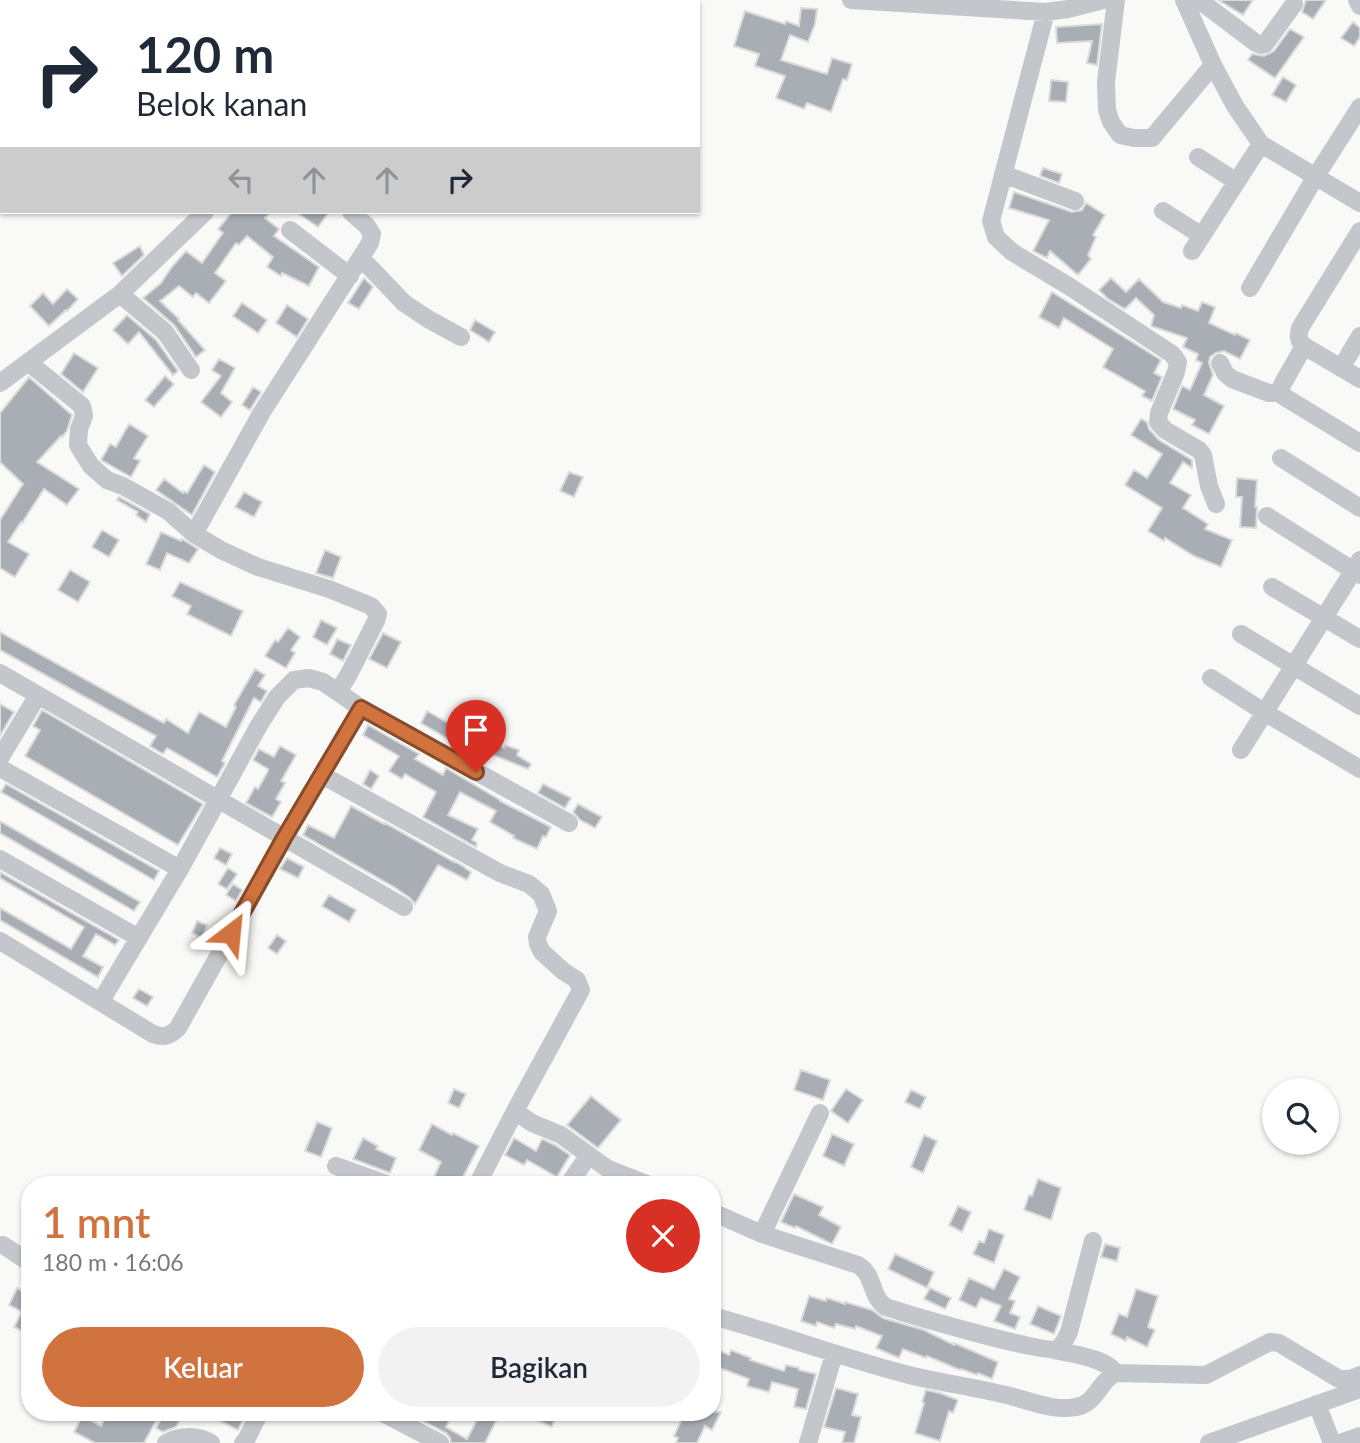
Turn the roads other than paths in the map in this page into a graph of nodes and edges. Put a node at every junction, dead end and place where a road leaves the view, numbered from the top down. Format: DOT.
graph roads {
  1 [pos="851,0"];
  2 [pos="1103,0"];
  3 [pos="1116,0"];
  4 [pos="1184,0"];
  5 [pos="1199,0"];
  6 [pos="1357,0"];
  7 [pos="1294,4"];
  8 [pos="1360,6"];
  9 [pos="1046,12"];
  10 [pos="1213,65"];
  11 [pos="1360,107"];
  12 [pos="1261,144"];
  13 [pos="1198,157"];
  14 [pos="1003,174"];
  15 [pos="1316,176"];
  16 [pos="1237,182"];
  17 [pos="1075,201"];
  18 [pos="1360,202"];
  19 [pos="1163,211"];
  20 [pos="203,214"];
  21 [pos="353,214"];
  22 [pos="290,230"];
  23 [pos="1360,231"];
  24 [pos="361,258"];
  25 [pos="350,276"];
  26 [pos="1250,288"];
  27 [pos="120,294"];
  28 [pos="1360,336"];
  29 [pos="461,337"];
  30 [pos="1304,346"];
  31 [pos="29,362"];
  32 [pos="1220,363"];
  33 [pos="1341,368"];
  34 [pos="191,370"];
  35 [pos="1360,379"];
  36 [pos="0,383"];
  37 [pos="1281,390"];
  38 [pos="1360,443"];
  39 [pos="1281,458"];
  40 [pos="1216,504"];
  41 [pos="1360,508"];
  42 [pos="1267,516"];
  43 [pos="194,534"];
  44 [pos="1358,569"];
  45 [pos="1272,587"];
  46 [pos="1324,619"];
  47 [pos="1241,634"];
  48 [pos="1360,639"];
  49 [pos="1293,666"];
  50 [pos="0,673"];
  51 [pos="1212,678"];
  52 [pos="338,692"];
  53 [pos="38,695"];
  54 [pos="1360,706"];
  55 [pos="361,708"];
  56 [pos="1264,712"];
  57 [pos="1241,750"];
  58 [pos="0,758"];
  59 [pos="0,768"];
  60 [pos="1360,769"];
  61 [pos="322,775"];
  62 [pos="218,799"];
  63 [pos="569,823"];
  64 [pos="284,838"];
  65 [pos="0,859"];
  66 [pos="180,869"];
  67 [pos="404,907"];
  68 [pos="139,938"];
  69 [pos="0,941"];
  70 [pos="101,1001"];
  71 [pos="515,1111"];
  72 [pos="820,1113"];
  73 [pos="589,1155"];
  74 [pos="336,1166"];
  75 [pos="364,1176"];
  76 [pos="482,1176"];
  77 [pos="574,1176"];
  78 [pos="627,1176"];
  79 [pos="721,1216"];
  80 [pos="762,1234"];
  81 [pos="1093,1241"];
  82 [pos="1,1242"];
  83 [pos="21,1256"];
  84 [pos="721,1319"];
  85 [pos="1055,1350"];
  86 [pos="834,1354"];
  87 [pos="1115,1373"];
  88 [pos="1360,1375"];
  89 [pos="1360,1389"];
  90 [pos="1317,1404"];
  91 [pos="256,1421"];
  92 [pos="398,1421"];
  93 [pos="1360,1436"];
  94 [pos="166,1443"];
  95 [pos="211,1443"];
  96 [pos="244,1443"];
  97 [pos="440,1443"];
  98 [pos="808,1443"];
  99 [pos="1209,1443"];
  100 [pos="1332,1443"];
  101 [pos="1340,1443"];
  1 -- 9 [label="street"];
  2 -- 9 [label="street"];
  3 -- 10 [label="street"];
  4 -- 10 [label="street"];
  5 -- 7 [label="street"];
  6 -- 8 [label="street"];
  9 -- 14 [label="street"];
  10 -- 12 [label="street"];
  11 -- 15 [label="street"];
  12 -- 15 [label="street"];
  12 -- 16 [label="street"];
  13 -- 16 [label="street"];
  14 -- 17 [label="street"];
  14 -- 40 [label="street"];
  15 -- 18 [label="street"];
  15 -- 26 [label="street"];
  16 -- 19 [label="street"];
  20 -- 27 [label="street"];
  21 -- 24 [label="street"];
  22 -- 25 [label="street"];
  23 -- 30 [label="street"];
  24 -- 25 [label="street"];
  24 -- 29 [label="street"];
  25 -- 43 [label="street"];
  27 -- 31 [label="street"];
  27 -- 34 [label="street"];
  28 -- 33 [label="street"];
  30 -- 33 [label="street"];
  30 -- 37 [label="street"];
  31 -- 36 [label="street"];
  31 -- 43 [label="street"];
  32 -- 37 [label="street"];
  33 -- 35 [label="street"];
  37 -- 38 [label="street"];
  39 -- 41 [label="street"];
  42 -- 44 [label="street"];
  43 -- 52 [label="street"];
  44 -- 46 [label="street"];
  45 -- 46 [label="street"];
  46 -- 48 [label="street"];
  46 -- 49 [label="street"];
  47 -- 49 [label="street"];
  49 -- 54 [label="street"];
  49 -- 56 [label="street"];
  50 -- 53 [label="street"];
  51 -- 56 [label="street"];
  52 -- 55 [label="street"];
  52 -- 62 [label="street"];
  53 -- 58 [label="street"];
  53 -- 62 [label="street"];
  55 -- 61 [label="street"];
  55 -- 63 [label="street"];
  56 -- 57 [label="street"];
  56 -- 60 [label="street"];
  59 -- 66 [label="street"];
  61 -- 64 [label="street"];
  61 -- 71 [label="street"];
  62 -- 64 [label="street"];
  62 -- 66 [label="street"];
  64 -- 67 [label="street"];
  64 -- 70 [label="street"];
  65 -- 68 [label="street"];
  66 -- 68 [label="street"];
  68 -- 70 [label="street"];
  69 -- 70 [label="street"];
  71 -- 73 [label="street"];
  71 -- 76 [label="street"];
  72 -- 80 [label="street"];
  73 -- 77 [label="street"];
  73 -- 78 [label="street"];
  74 -- 75 [label="street"];
  79 -- 80 [label="street"];
  80 -- 85 [label="street"];
  81 -- 85 [label="street"];
  82 -- 83 [label="street"];
  84 -- 86 [label="street"];
  85 -- 87 [label="street"];
  86 -- 87 [label="street"];
  86 -- 98 [label="street"];
  87 -- 88 [label="street"];
  89 -- 90 [label="street"];
  90 -- 99 [label="street"];
  90 -- 100 [label="street"];
  91 -- 96 [label="street"];
  92 -- 97 [label="street"];
  93 -- 101 [label="street"];
  94 -- 95 [label="street"];
}
